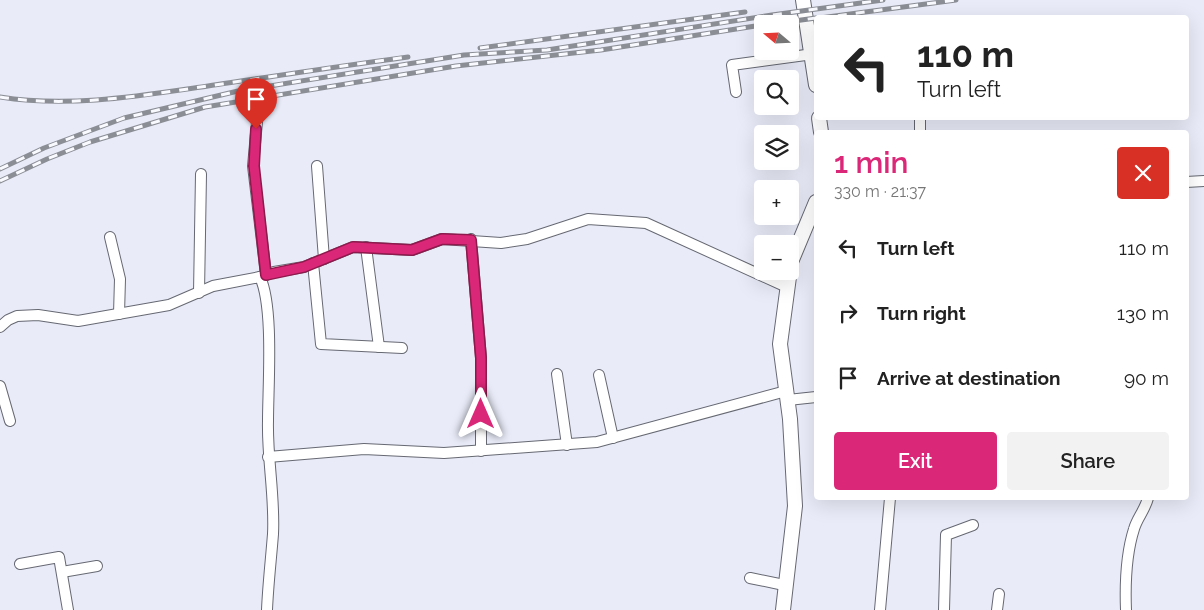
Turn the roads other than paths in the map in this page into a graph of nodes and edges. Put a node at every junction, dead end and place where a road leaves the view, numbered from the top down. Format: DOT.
graph roads {
  1 [pos="803,0"];
  2 [pos="814,51"];
  3 [pos="736,92"];
  4 [pos="258,110"];
  5 [pos="317,166"];
  6 [pos="201,174"];
  7 [pos="1204,181"];
  8 [pos="1189,182"];
  9 [pos="814,207"];
  10 [pos="110,237"];
  11 [pos="471,240"];
  12 [pos="366,247"];
  13 [pos="324,259"];
  14 [pos="314,263"];
  15 [pos="263,276"];
  16 [pos="789,288"];
  17 [pos="199,293"];
  18 [pos="119,314"];
  19 [pos="0,327"];
  20 [pos="379,347"];
  21 [pos="402,348"];
  22 [pos="557,374"];
  23 [pos="599,375"];
  24 [pos="0,386"];
  25 [pos="787,395"];
  26 [pos="814,397"];
  27 [pos="10,421"];
  28 [pos="613,438"];
  29 [pos="567,445"];
  30 [pos="481,451"];
  31 [pos="268,457"];
  32 [pos="890,500"];
  33 [pos="1147,500"];
  34 [pos="973,525"];
  35 [pos="20,564"];
  36 [pos="97,566"];
  37 [pos="62,572"];
  38 [pos="750,578"];
  39 [pos="784,586"];
  40 [pos="1000,594"];
  41 [pos="68,610"];
  42 [pos="266,610"];
  43 [pos="783,610"];
  44 [pos="880,610"];
  45 [pos="944,610"];
  46 [pos="997,610"];
  47 [pos="1126,610"];
  1 -- 2 [label="main road"];
  2 -- 3 [label="street"];
  4 -- 15 [label="street"];
  5 -- 13 [label="street"];
  6 -- 17 [label="street"];
  7 -- 8 [label="street"];
  9 -- 16 [label="main road"];
  10 -- 18 [label="street"];
  11 -- 12 [label="street"];
  11 -- 16 [label="street"];
  11 -- 30 [label="street"];
  12 -- 13 [label="street"];
  12 -- 20 [label="street"];
  13 -- 14 [label="street"];
  14 -- 15 [label="street"];
  14 -- 20 [label="street"];
  15 -- 17 [label="street"];
  15 -- 31 [label="street"];
  16 -- 25 [label="main road"];
  17 -- 18 [label="street"];
  18 -- 19 [label="street"];
  20 -- 21 [label="street"];
  22 -- 29 [label="street"];
  23 -- 28 [label="street"];
  24 -- 27 [label="street"];
  25 -- 26 [label="street"];
  25 -- 28 [label="street"];
  25 -- 39 [label="main road"];
  28 -- 29 [label="street"];
  29 -- 30 [label="street"];
  30 -- 31 [label="street"];
  31 -- 42 [label="street"];
  32 -- 44 [label="street"];
  33 -- 47 [label="street"];
  34 -- 45 [label="street"];
  35 -- 37 [label="street"];
  36 -- 37 [label="street"];
  37 -- 41 [label="street"];
  38 -- 39 [label="street"];
  39 -- 43 [label="main road"];
  40 -- 46 [label="street"];
}
